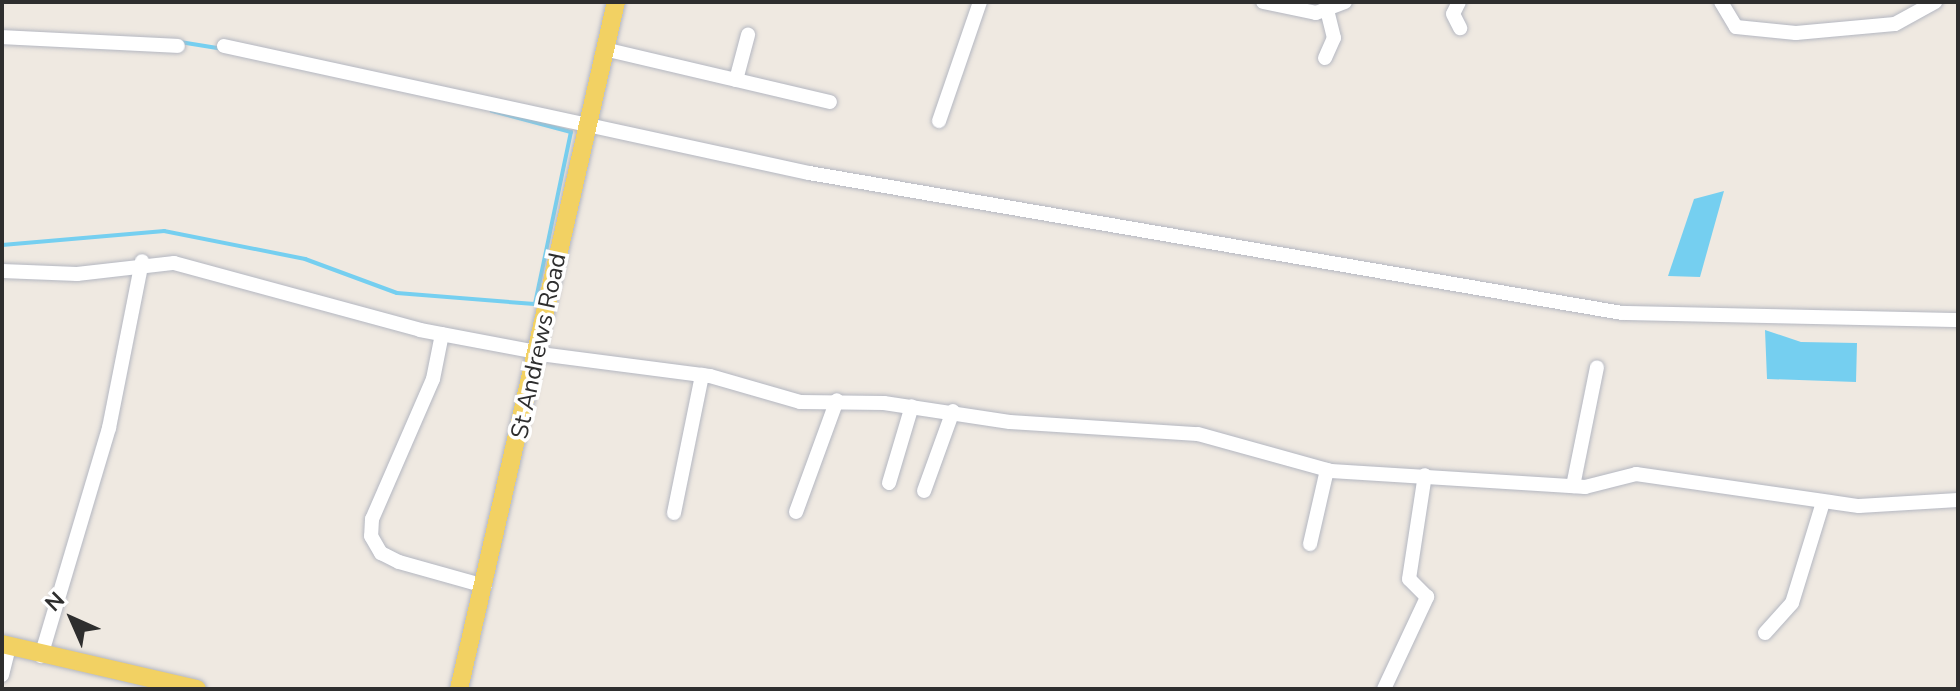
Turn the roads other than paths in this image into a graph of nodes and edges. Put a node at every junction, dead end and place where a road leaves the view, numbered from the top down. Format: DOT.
graph roads {
  1 [pos="616,2"];
  2 [pos="980,2"];
  3 [pos="1263,2"];
  4 [pos="1345,2"];
  5 [pos="1459,2"];
  6 [pos="1721,2"];
  7 [pos="1935,2"];
  8 [pos="1327,9"];
  9 [pos="1460,28"];
  10 [pos="748,35"];
  11 [pos="2,37"];
  12 [pos="178,46"];
  13 [pos="224,46"];
  14 [pos="604,49"];
  15 [pos="1325,58"];
  16 [pos="736,80"];
  17 [pos="830,102"];
  18 [pos="939,121"];
  19 [pos="587,127"];
  20 [pos="142,261"];
  21 [pos="2,271"];
  22 [pos="1958,320"];
  23 [pos="442,334"];
  24 [pos="538,353"];
  25 [pos="1597,367"];
  26 [pos="702,375"];
  27 [pos="837,400"];
  28 [pos="912,406"];
  29 [pos="953,411"];
  30 [pos="1327,470"];
  31 [pos="1425,475"];
  32 [pos="889,483"];
  33 [pos="1573,486"];
  34 [pos="924,491"];
  35 [pos="1958,500"];
  36 [pos="1823,502"];
  37 [pos="796,512"];
  38 [pos="674,513"];
  39 [pos="1310,544"];
  40 [pos="485,586"];
  41 [pos="1765,633"];
  42 [pos="6,645"];
  43 [pos="41,656"];
  44 [pos="2,675"];
  45 [pos="197,689"];
  46 [pos="459,689"];
  47 [pos="1384,689"];
  1 -- 14 [label="main road, St Andrews Road"];
  2 -- 18 [label="street"];
  3 -- 8 [label="street"];
  4 -- 8 [label="street"];
  5 -- 9 [label="street"];
  6 -- 7 [label="street"];
  8 -- 15 [label="street"];
  10 -- 16 [label="street"];
  11 -- 12 [label="street"];
  13 -- 19 [label="street"];
  14 -- 16 [label="street"];
  14 -- 19 [label="main road, St Andrews Road"];
  16 -- 17 [label="street"];
  19 -- 22 [label="street"];
  19 -- 24 [label="main road, St Andrews Road"];
  20 -- 21 [label="street"];
  20 -- 23 [label="street"];
  20 -- 43 [label="street"];
  23 -- 24 [label="street"];
  23 -- 40 [label="street"];
  24 -- 26 [label="street"];
  24 -- 40 [label="main road, St Andrews Road"];
  25 -- 33 [label="street"];
  26 -- 27 [label="street"];
  26 -- 38 [label="street"];
  27 -- 28 [label="street"];
  27 -- 37 [label="street"];
  28 -- 29 [label="street"];
  28 -- 32 [label="street"];
  29 -- 30 [label="street"];
  29 -- 34 [label="street"];
  30 -- 31 [label="street"];
  30 -- 39 [label="street"];
  31 -- 33 [label="street"];
  31 -- 47 [label="street"];
  33 -- 36 [label="street"];
  35 -- 36 [label="street"];
  36 -- 41 [label="street"];
  40 -- 46 [label="main road, St Andrews Road"];
  42 -- 43 [label="main road"];
  42 -- 44 [label="street"];
  43 -- 45 [label="main road"];
}
